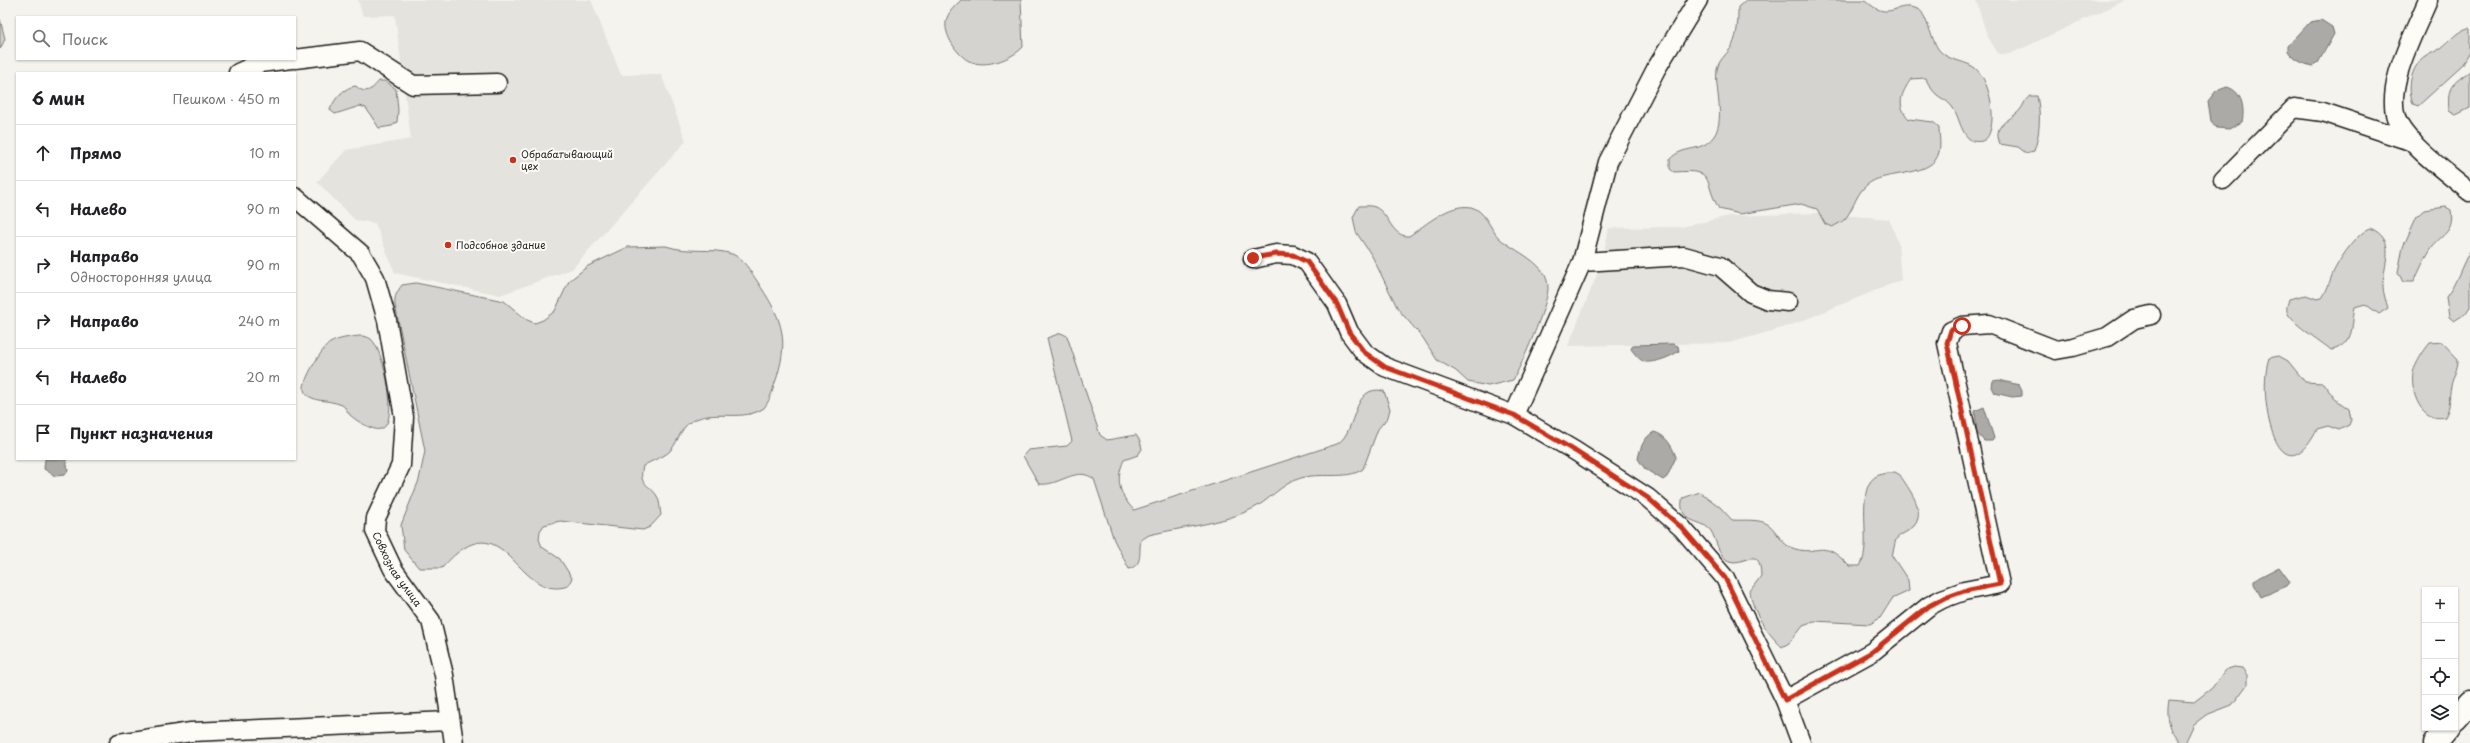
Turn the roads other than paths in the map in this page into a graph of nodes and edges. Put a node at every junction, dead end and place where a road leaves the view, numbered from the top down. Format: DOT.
graph roads {
  1 [pos="1698,0"];
  2 [pos="2428,0"];
  3 [pos="296,58"];
  4 [pos="283,60"];
  5 [pos="240,72"];
  6 [pos="497,83"];
  7 [pos="2413,142"];
  8 [pos="2223,180"];
  9 [pos="2470,192"];
  10 [pos="296,198"];
  11 [pos="1253,258"];
  12 [pos="1582,262"];
  13 [pos="1788,302"];
  14 [pos="2151,315"];
  15 [pos="1514,415"];
  16 [pos="1785,700"];
  17 [pos="2470,702"];
  18 [pos="2458,716"];
  19 [pos="450,721"];
  20 [pos="2445,731"];
  21 [pos="119,743"];
  22 [pos="454,743"];
  23 [pos="1801,743"];
  24 [pos="2435,743"];
  1 -- 12 [label="street"];
  2 -- 7 [label="street"];
  3 -- 6 [label="street"];
  4 -- 5 [label="street"];
  7 -- 8 [label="street"];
  7 -- 9 [label="street"];
  10 -- 19 [label="street, Совхозная улица"];
  11 -- 15 [label="street"];
  12 -- 13 [label="street"];
  12 -- 15 [label="street"];
  14 -- 16 [label="street"];
  15 -- 16 [label="street"];
  16 -- 23 [label="street"];
  17 -- 18 [label="main road"];
  19 -- 21 [label="street"];
  19 -- 22 [label="street, Совхозная улица"];
  20 -- 24 [label="main road"];
}
